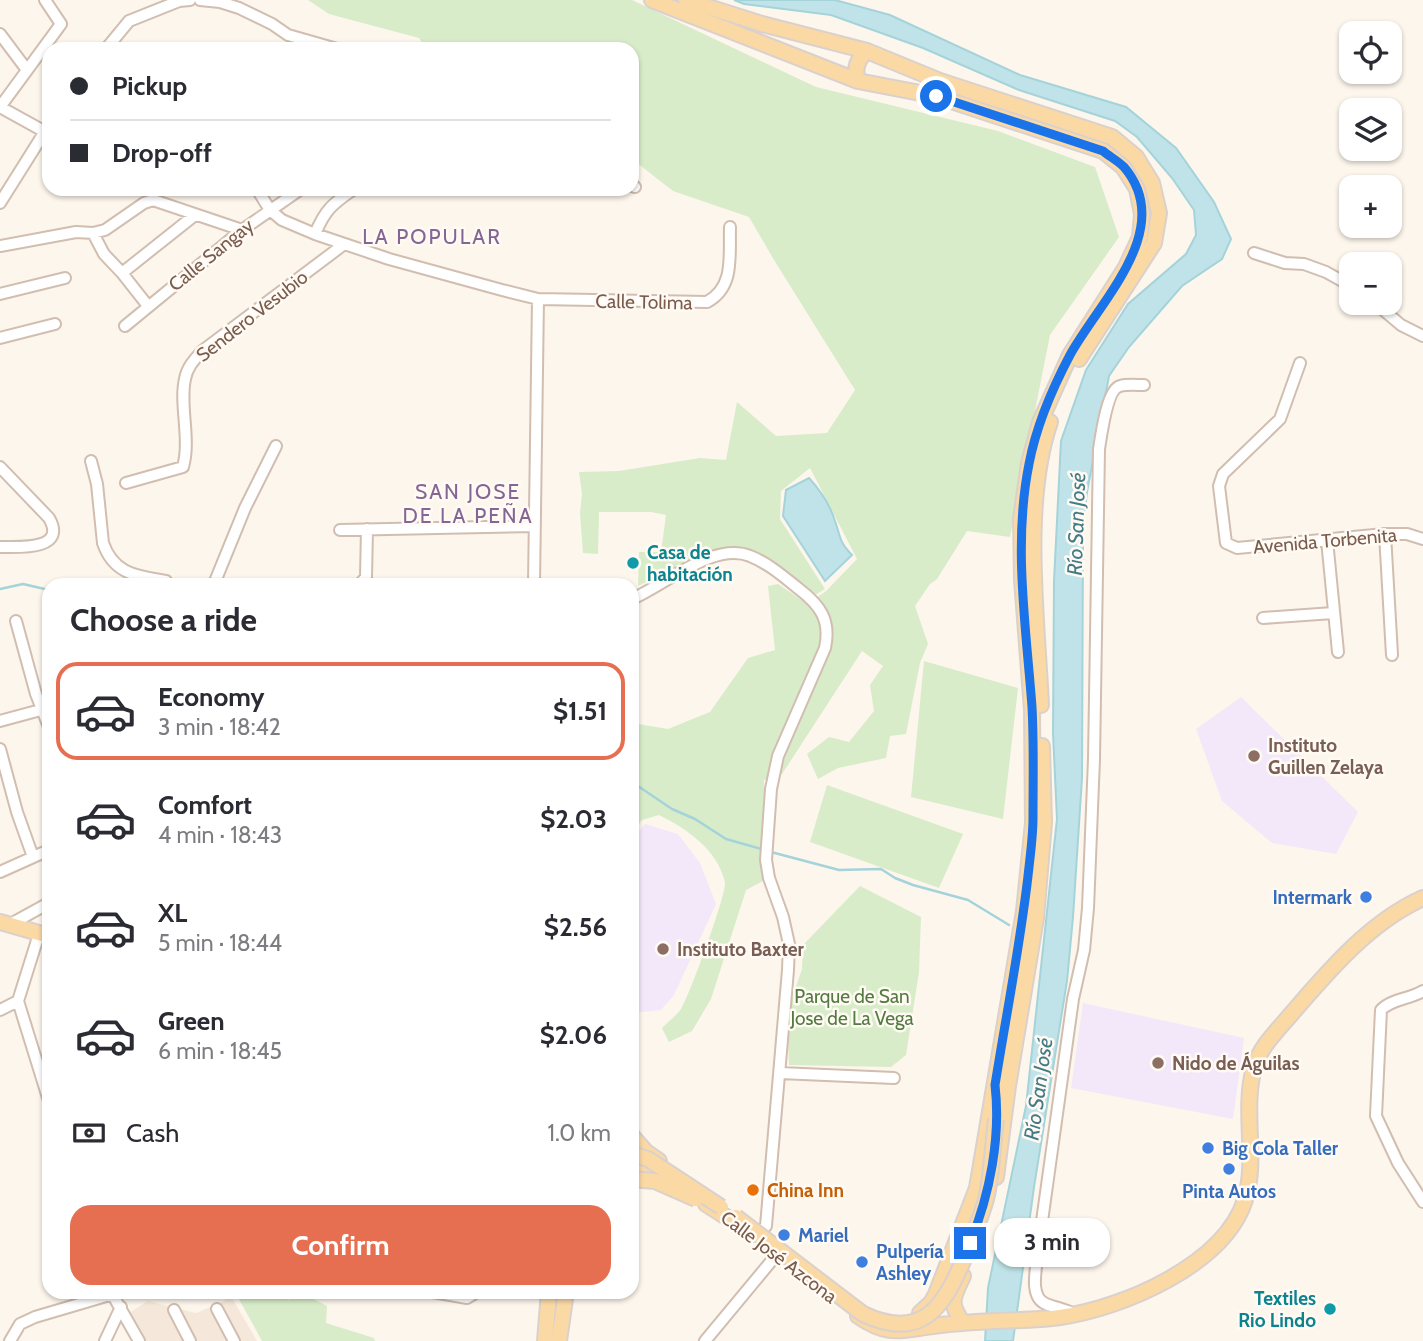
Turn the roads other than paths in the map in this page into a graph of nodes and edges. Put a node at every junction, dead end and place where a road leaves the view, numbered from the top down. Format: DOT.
graph roads {
  1 [pos="45,0"];
  2 [pos="190,0"];
  3 [pos="200,0"];
  4 [pos="652,0"];
  5 [pos="687,0"];
  6 [pos="0,34"];
  7 [pos="48,42"];
  8 [pos="112,42"];
  9 [pos="312,42"];
  10 [pos="848,45"];
  11 [pos="42,50"];
  12 [pos="867,51"];
  13 [pos="27,70"];
  14 [pos="840,75"];
  15 [pos="858,81"];
  16 [pos="0,107"];
  17 [pos="42,128"];
  18 [pos="42,138"];
  19 [pos="2,195"];
  20 [pos="262,196"];
  21 [pos="290,196"];
  22 [pos="344,196"];
  23 [pos="270,209"];
  24 [pos="195,215"];
  25 [pos="730,227"];
  26 [pos="242,230"];
  27 [pos="93,233"];
  28 [pos="315,234"];
  29 [pos="343,245"];
  30 [pos="0,246"];
  31 [pos="1254,253"];
  32 [pos="122,273"];
  33 [pos="65,278"];
  34 [pos="1339,279"];
  35 [pos="0,294"];
  36 [pos="538,299"];
  37 [pos="148,306"];
  38 [pos="1389,315"];
  39 [pos="55,324"];
  40 [pos="125,326"];
  41 [pos="1423,336"];
  42 [pos="0,338"];
  43 [pos="1300,363"];
  44 [pos="1144,385"];
  45 [pos="276,446"];
  46 [pos="91,461"];
  47 [pos="0,467"];
  48 [pos="126,483"];
  49 [pos="534,526"];
  50 [pos="367,529"];
  51 [pos="340,530"];
  52 [pos="1385,534"];
  53 [pos="1423,539"];
  54 [pos="1327,540"];
  55 [pos="0,547"];
  56 [pos="146,578"];
  57 [pos="216,578"];
  58 [pos="365,578"];
  59 [pos="534,578"];
  60 [pos="639,595"];
  61 [pos="1333,613"];
  62 [pos="1263,618"];
  63 [pos="16,621"];
  64 [pos="1338,652"];
  65 [pos="1392,655"];
  66 [pos="42,702"];
  67 [pos="42,709"];
  68 [pos="0,722"];
  69 [pos="0,749"];
  70 [pos="42,853"];
  71 [pos="33,857"];
  72 [pos="0,872"];
  73 [pos="1423,898"];
  74 [pos="42,906"];
  75 [pos="4,924"];
  76 [pos="42,934"];
  77 [pos="42,940"];
  78 [pos="1423,991"];
  79 [pos="18,1001"];
  80 [pos="0,1010"];
  81 [pos="780,1073"];
  82 [pos="42,1076"];
  83 [pos="894,1078"];
  84 [pos="1001,1085"];
  85 [pos="639,1148"];
  86 [pos="639,1150"];
  87 [pos="639,1167"];
  88 [pos="639,1180"];
  89 [pos="1423,1202"];
  90 [pos="736,1217"];
  91 [pos="760,1233"];
  92 [pos="778,1253"];
  93 [pos="93,1299"];
  94 [pos="116,1299"];
  95 [pos="549,1299"];
  96 [pos="555,1299"];
  97 [pos="565,1299"];
  98 [pos="121,1307"];
  99 [pos="217,1309"];
  100 [pos="174,1310"];
  101 [pos="1067,1315"];
  102 [pos="547,1322"];
  103 [pos="967,1322"];
  104 [pos="903,1329"];
  105 [pos="10,1341"];
  106 [pos="105,1341"];
  107 [pos="139,1341"];
  108 [pos="190,1341"];
  109 [pos="234,1341"];
  110 [pos="545,1341"];
  111 [pos="559,1341"];
  112 [pos="705,1341"];
  1 -- 7 [label="street"];
  2 -- 8 [label="street"];
  3 -- 9 [label="street"];
  4 -- 14 [label="main road"];
  5 -- 10 [label="main road"];
  6 -- 13 [label="street"];
  10 -- 12 [label="main road"];
  10 -- 14 [label="main road"];
  11 -- 13 [label="street"];
  12 -- 15 [label="main road"];
  12 -- 84 [label="main road"];
  13 -- 16 [label="street"];
  14 -- 15 [label="main road"];
  15 -- 84 [label="main road"];
  16 -- 17 [label="street"];
  18 -- 19 [label="street"];
  20 -- 23 [label="street"];
  21 -- 23 [label="street, Calle Sangay"];
  22 -- 28 [label="street"];
  23 -- 26 [label="street, Calle Sangay"];
  23 -- 28 [label="street, Calle Tolima"];
  24 -- 26 [label="street"];
  24 -- 27 [label="street"];
  24 -- 32 [label="street"];
  25 -- 36 [label="street, Calle Tolima"];
  26 -- 37 [label="street, Calle Sangay"];
  27 -- 30 [label="street"];
  27 -- 32 [label="street"];
  28 -- 29 [label="street, Calle Tolima"];
  29 -- 36 [label="street, Calle Tolima"];
  29 -- 48 [label="street, Sendero Vesubio"];
  31 -- 34 [label="street"];
  32 -- 37 [label="street"];
  33 -- 35 [label="street"];
  36 -- 49 [label="street"];
  37 -- 40 [label="street, Calle Sangay"];
  38 -- 41 [label="street"];
  39 -- 42 [label="street"];
  43 -- 54 [label="street, Avenida Torbenita"];
  44 -- 101 [label="street"];
  45 -- 57 [label="street"];
  46 -- 56 [label="street"];
  47 -- 55 [label="street"];
  49 -- 50 [label="street"];
  49 -- 59 [label="street"];
  50 -- 51 [label="street"];
  50 -- 58 [label="street"];
  52 -- 53 [label="street, Avenida Torbenita"];
  52 -- 54 [label="street, Avenida Torbenita"];
  52 -- 65 [label="street"];
  54 -- 61 [label="street"];
  60 -- 81 [label="street"];
  61 -- 62 [label="street"];
  61 -- 64 [label="street"];
  63 -- 66 [label="street"];
  67 -- 68 [label="street"];
  69 -- 71 [label="street"];
  70 -- 71 [label="street"];
  71 -- 72 [label="street"];
  73 -- 101 [label="main road, Calle José Azcona"];
  74 -- 75 [label="street"];
  75 -- 76 [label="main road"];
  77 -- 79 [label="street"];
  78 -- 89 [label="street"];
  79 -- 80 [label="street"];
  79 -- 82 [label="street"];
  81 -- 83 [label="street"];
  81 -- 91 [label="street"];
  84 -- 90 [label="main road, bridge"];
  84 -- 103 [label="main road"];
  84 -- 104 [label="main road"];
  85 -- 91 [label="main road, Calle José Azcona"];
  86 -- 90 [label="main road, bridge"];
  87 -- 91 [label="main road, Calle José Azcona"];
  88 -- 90 [label="main road, bridge"];
  91 -- 92 [label="main road, Calle José Azcona"];
  91 -- 104 [label="main road, Calle José Azcona"];
  92 -- 104 [label="main road, Calle José Azcona"];
  92 -- 112 [label="street"];
  93 -- 105 [label="street"];
  94 -- 98 [label="street"];
  95 -- 102 [label="main road"];
  96 -- 102 [label="main road"];
  97 -- 111 [label="main road"];
  98 -- 106 [label="street"];
  98 -- 107 [label="street"];
  99 -- 109 [label="street"];
  100 -- 108 [label="street"];
  101 -- 103 [label="main road, Calle José Azcona"];
  102 -- 110 [label="main road"];
  103 -- 104 [label="main road, Calle José Azcona"];
}
